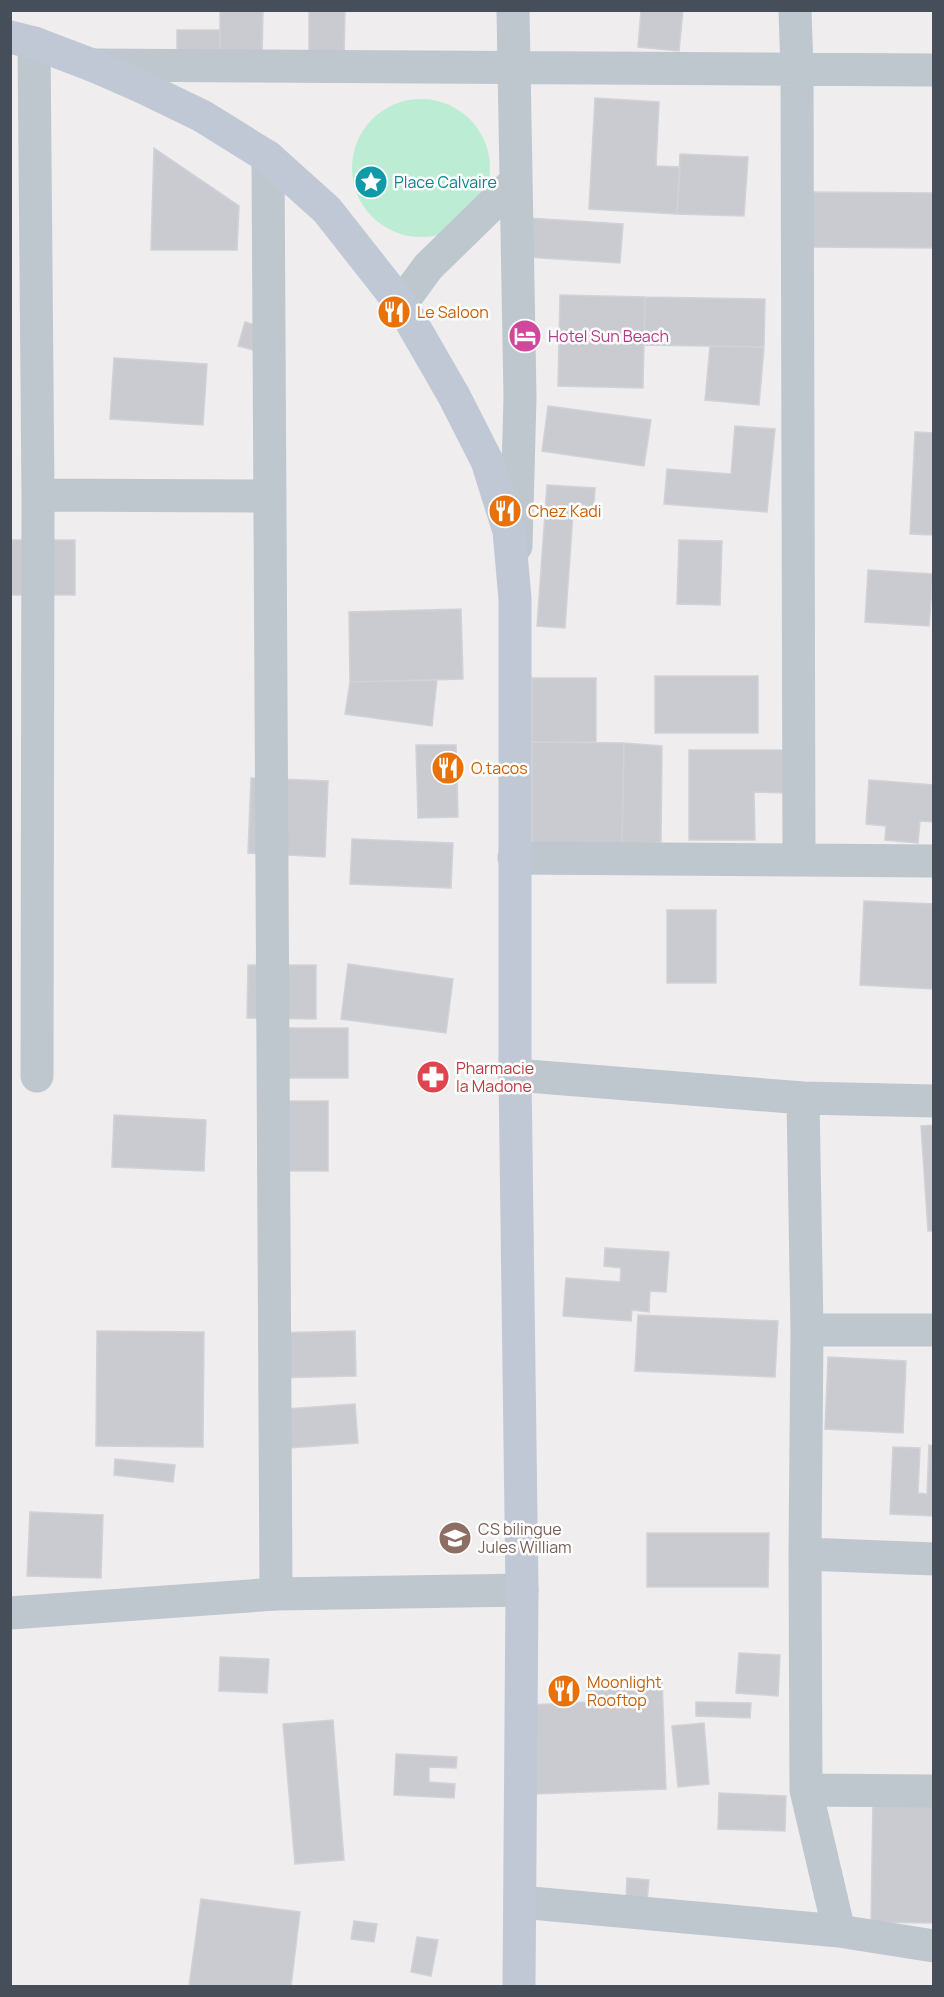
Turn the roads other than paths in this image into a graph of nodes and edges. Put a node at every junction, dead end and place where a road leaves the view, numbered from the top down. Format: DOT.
graph roads {
  1 [pos="513,10"];
  2 [pos="795,10"];
  3 [pos="22,40"];
  4 [pos="92,65"];
  5 [pos="514,68"];
  6 [pos="797,70"];
  7 [pos="933,70"];
  8 [pos="268,157"];
  9 [pos="516,181"];
  10 [pos="401,304"];
  11 [pos="38,495"];
  12 [pos="270,496"];
  13 [pos="515,599"];
  14 [pos="514,858"];
  15 [pos="800,860"];
  16 [pos="933,861"];
  17 [pos="515,1074"];
  18 [pos="37,1076"];
  19 [pos="802,1098"];
  20 [pos="933,1101"];
  21 [pos="807,1330"];
  22 [pos="933,1330"];
  23 [pos="805,1554"];
  24 [pos="933,1559"];
  25 [pos="522,1590"];
  26 [pos="276,1594"];
  27 [pos="10,1613"];
  28 [pos="806,1790"];
  29 [pos="933,1791"];
  30 [pos="520,1902"];
  31 [pos="839,1931"];
  32 [pos="933,1946"];
  33 [pos="519,1986"];
  1 -- 5 [label="street"];
  2 -- 6 [label="street"];
  3 -- 4 [label="main road"];
  3 -- 11 [label="street"];
  4 -- 5 [label="street"];
  4 -- 8 [label="main road"];
  5 -- 6 [label="street"];
  5 -- 9 [label="street"];
  6 -- 7 [label="street"];
  6 -- 15 [label="street"];
  8 -- 10 [label="main road"];
  8 -- 12 [label="street"];
  9 -- 10 [label="street"];
  9 -- 13 [label="street"];
  10 -- 13 [label="main road"];
  11 -- 12 [label="street"];
  11 -- 18 [label="street"];
  12 -- 26 [label="street"];
  13 -- 14 [label="main road"];
  14 -- 15 [label="street"];
  14 -- 17 [label="main road"];
  15 -- 16 [label="street"];
  17 -- 19 [label="street"];
  17 -- 25 [label="main road"];
  19 -- 20 [label="street"];
  19 -- 21 [label="street"];
  21 -- 22 [label="street"];
  21 -- 23 [label="street"];
  23 -- 24 [label="street"];
  23 -- 28 [label="street"];
  25 -- 26 [label="street"];
  25 -- 30 [label="main road"];
  26 -- 27 [label="street"];
  28 -- 29 [label="street"];
  28 -- 31 [label="street"];
  30 -- 31 [label="street"];
  30 -- 33 [label="main road"];
  31 -- 32 [label="street"];
}
